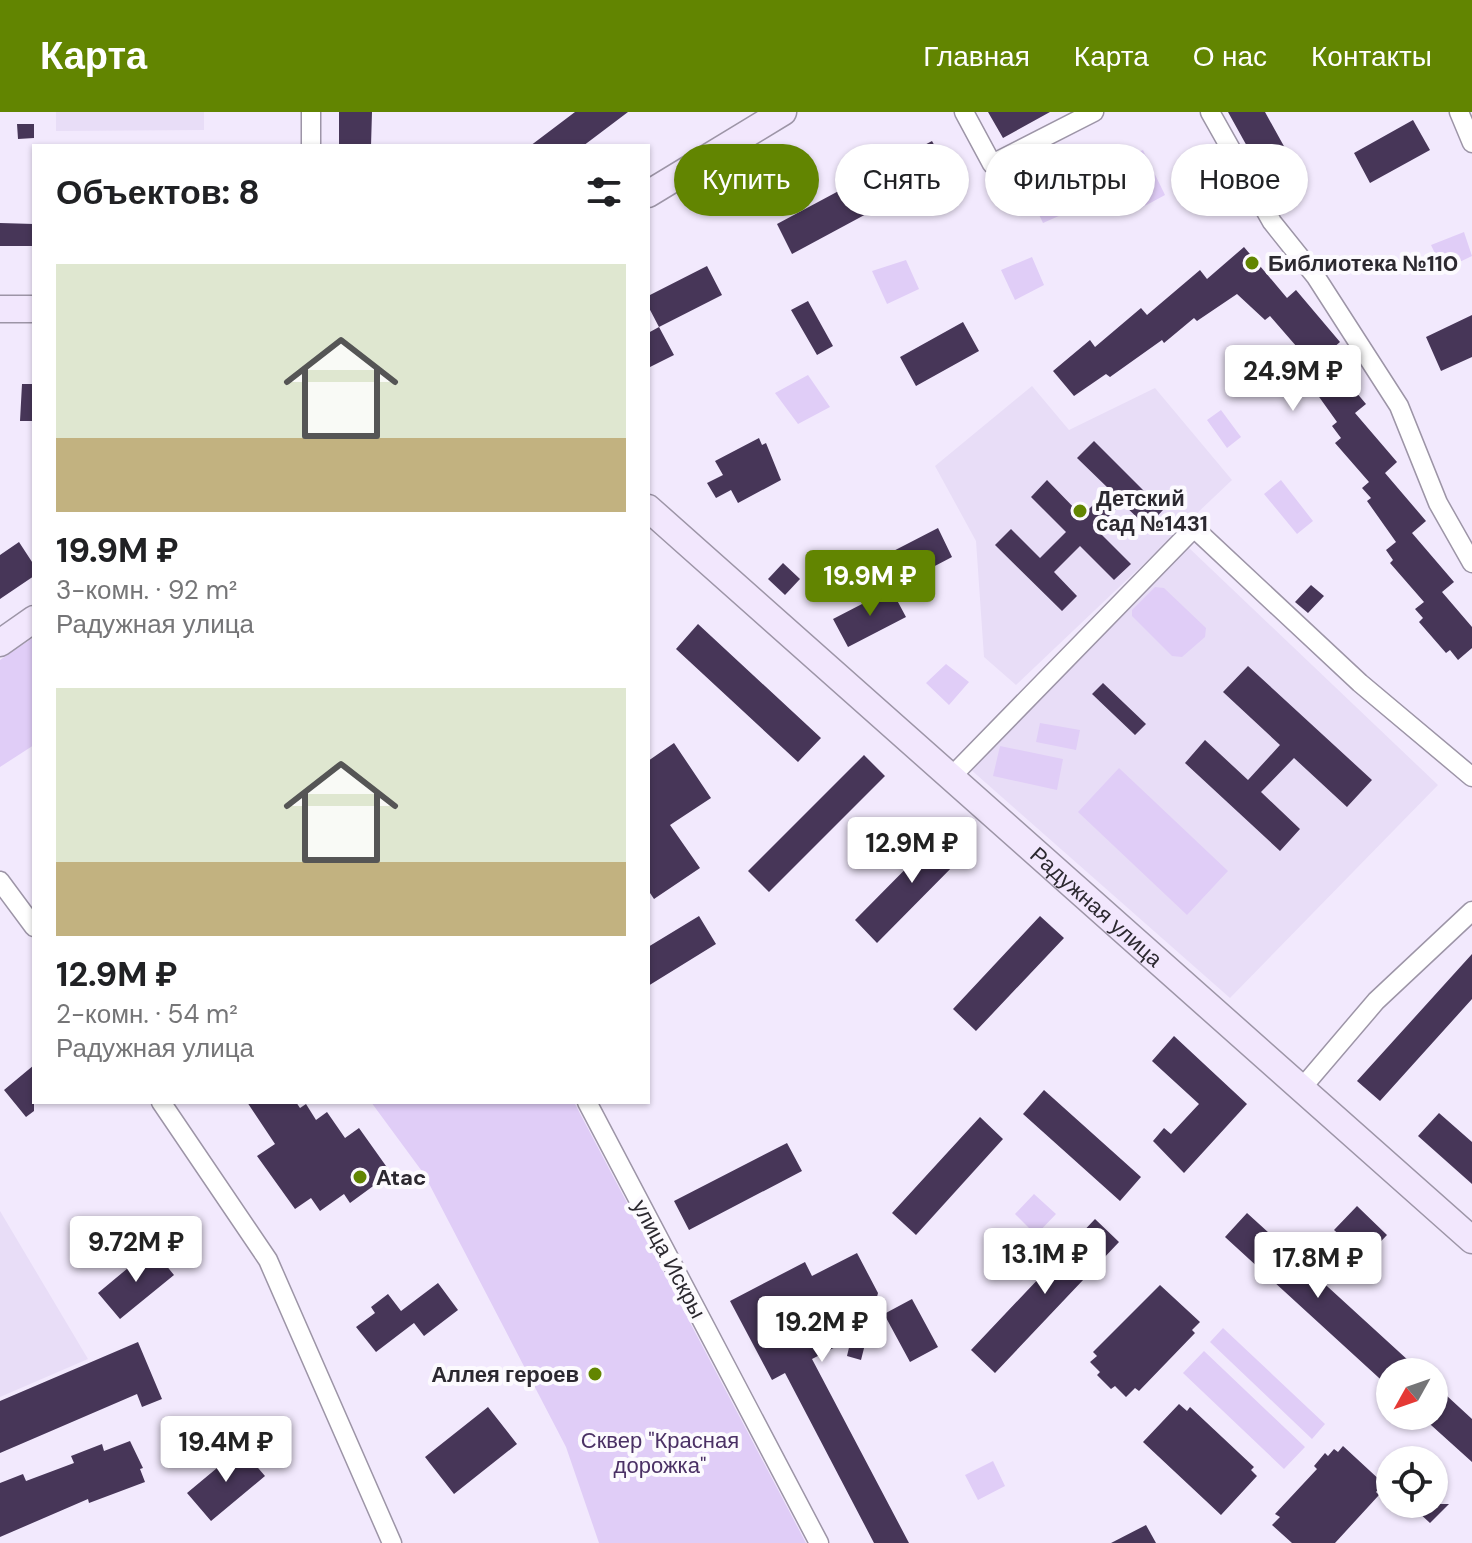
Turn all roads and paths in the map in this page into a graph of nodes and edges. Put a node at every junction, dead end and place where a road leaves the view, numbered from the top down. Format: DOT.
graph roads {
  1 [pos="311,112"];
  2 [pos="783,112"];
  3 [pos="964,112"];
  4 [pos="1094,112"];
  5 [pos="1210,112"];
  6 [pos="1459,112"];
  7 [pos="1472,143"];
  8 [pos="311,144"];
  9 [pos="650,193"];
  10 [pos="0,309"];
  11 [pos="32,309"];
  12 [pos="650,510"];
  13 [pos="1472,563"];
  14 [pos="32,620"];
  15 [pos="0,643"];
  16 [pos="952,776"];
  17 [pos="1472,777"];
  18 [pos="0,881"];
  19 [pos="1472,911"];
  20 [pos="32,924"];
  21 [pos="1301,1089"];
  22 [pos="162,1104"];
  23 [pos="588,1104"];
  24 [pos="1472,1240"];
  25 [pos="392,1543"];
  26 [pos="819,1543"];
  1 -- 8 [label="street"];
  2 -- 9 [label="street"];
  3 -- 4 [label="street"];
  5 -- 13 [label="street"];
  6 -- 7 [label="street"];
  10 -- 11 [label="street"];
  12 -- 16 [label="street, Радужная улица"];
  14 -- 15 [label="street"];
  16 -- 17 [label="street"];
  16 -- 21 [label="street, Радужная улица"];
  18 -- 20 [label="street"];
  19 -- 21 [label="street"];
  21 -- 24 [label="street, Радужная улица"];
  22 -- 25 [label="street"];
  23 -- 26 [label="street, улица Искры"];
}
